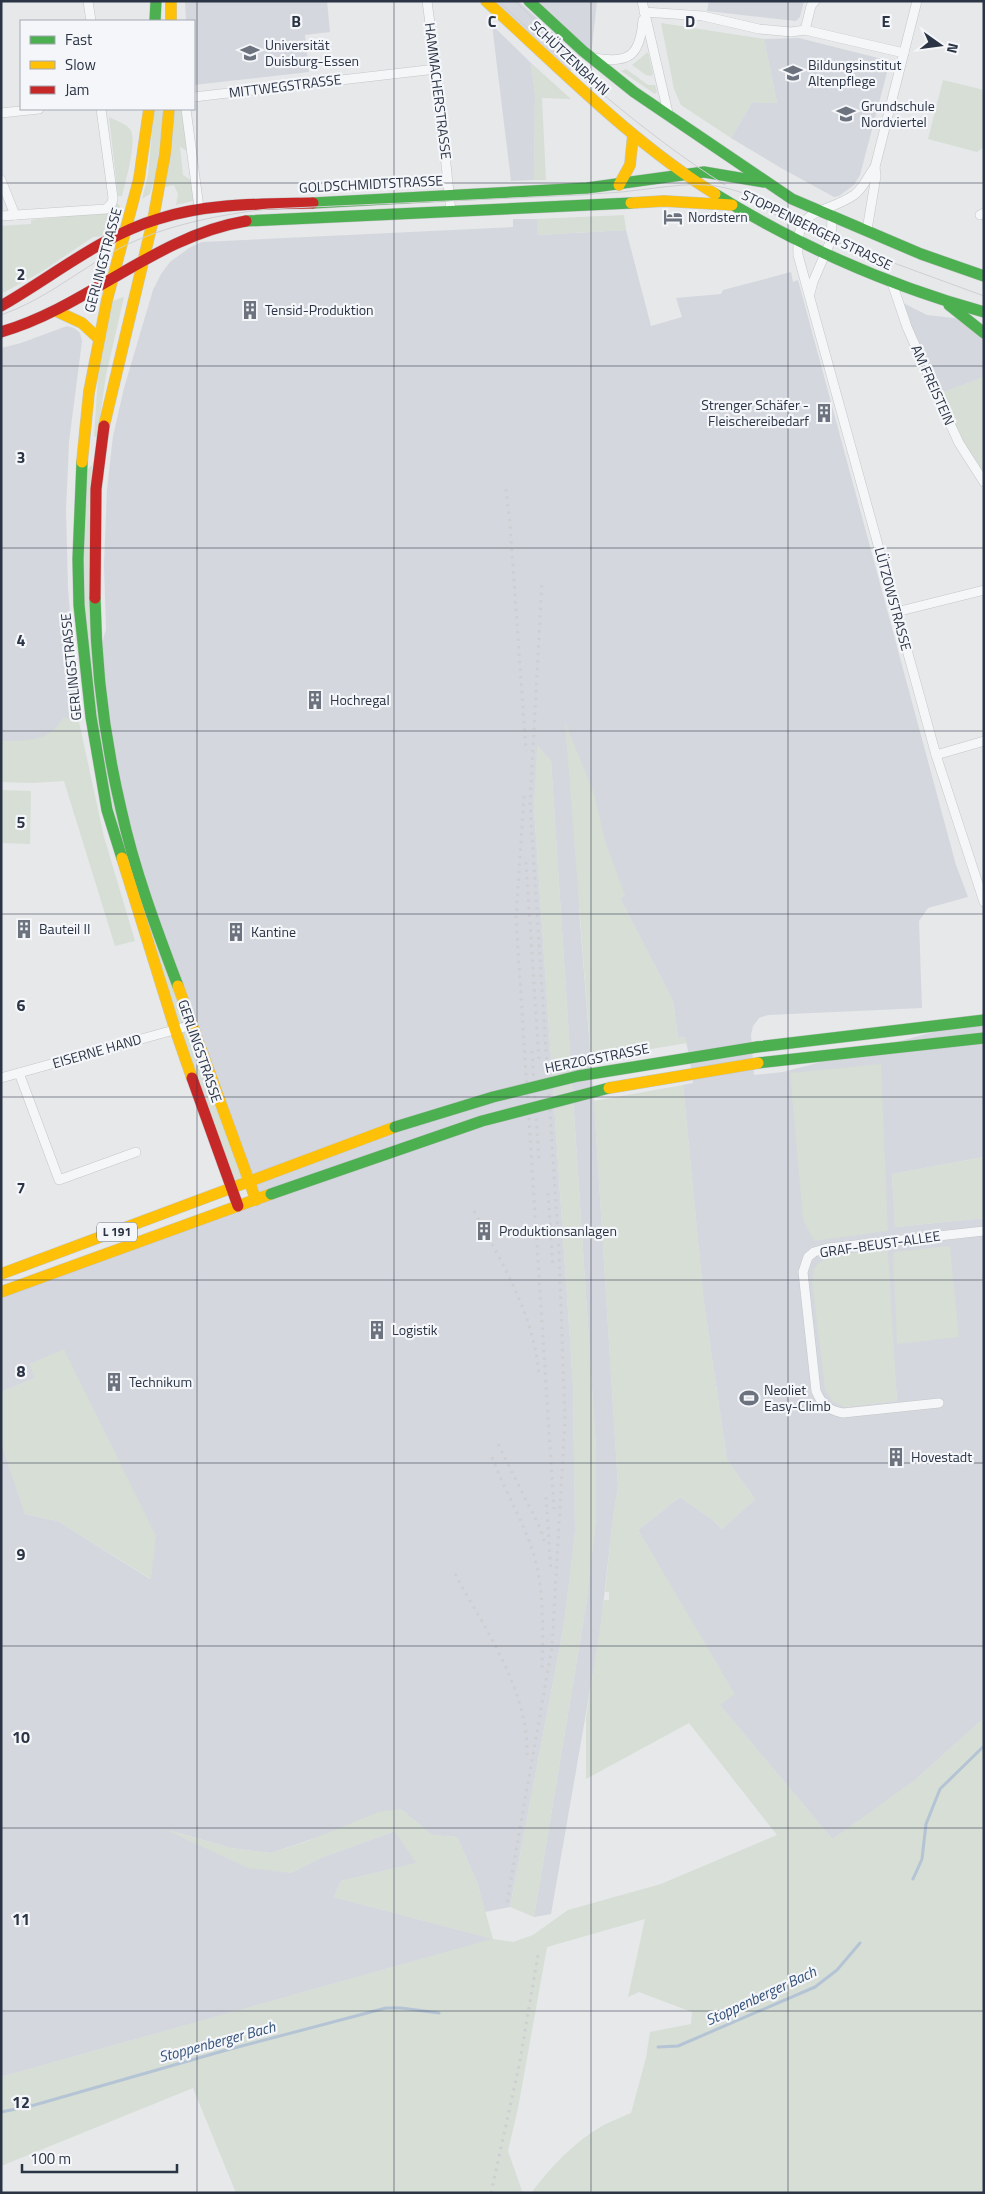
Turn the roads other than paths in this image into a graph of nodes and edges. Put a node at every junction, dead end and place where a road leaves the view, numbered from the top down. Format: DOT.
graph roads {
  1 [pos="88,1"];
  2 [pos="156,1"];
  3 [pos="171,1"];
  4 [pos="426,1"];
  5 [pos="486,1"];
  6 [pos="529,1"];
  7 [pos="642,1"];
  8 [pos="815,1"];
  9 [pos="916,1"];
  10 [pos="644,12"];
  11 [pos="91,20"];
  12 [pos="155,20"];
  13 [pos="171,20"];
  14 [pos="805,30"];
  15 [pos="904,53"];
  16 [pos="592,58"];
  17 [pos="436,69"];
  18 [pos="195,97"];
  19 [pos="30,110"];
  20 [pos="101,110"];
  21 [pos="149,110"];
  22 [pos="169,110"];
  23 [pos="186,110"];
  24 [pos="1,113"];
  25 [pos="669,117"];
  26 [pos="634,135"];
  27 [pos="875,167"];
  28 [pos="685,174"];
  29 [pos="1,180"];
  30 [pos="764,182"];
  31 [pos="619,185"];
  32 [pos="450,195"];
  33 [pos="732,205"];
  34 [pos="199,208"];
  35 [pos="818,211"];
  36 [pos="452,212"];
  37 [pos="15,215"];
  38 [pos="1,216"];
  39 [pos="832,217"];
  40 [pos="153,220"];
  41 [pos="866,230"];
  42 [pos="126,232"];
  43 [pos="797,240"];
  44 [pos="825,254"];
  45 [pos="144,260"];
  46 [pos="984,276"];
  47 [pos="113,278"];
  48 [pos="892,283"];
  49 [pos="810,294"];
  50 [pos="946,302"];
  51 [pos="1,306"];
  52 [pos="56,311"];
  53 [pos="983,311"];
  54 [pos="1,332"];
  55 [pos="984,333"];
  56 [pos="99,339"];
  57 [pos="984,482"];
  58 [pos="984,590"];
  59 [pos="896,612"];
  60 [pos="984,741"];
  61 [pos="936,755"];
  62 [pos="984,902"];
  63 [pos="984,1014"];
  64 [pos="984,1020"];
  65 [pos="963,1024"];
  66 [pos="192,1025"];
  67 [pos="175,1029"];
  68 [pos="984,1038"];
  69 [pos="19,1073"];
  70 [pos="1,1078"];
  71 [pos="136,1152"];
  72 [pos="249,1181"];
  73 [pos="232,1188"];
  74 [pos="256,1200"];
  75 [pos="238,1206"];
  76 [pos="984,1231"];
  77 [pos="1,1274"];
  78 [pos="1,1292"];
  79 [pos="939,1403"];
  1 -- 11 [label="street"];
  2 -- 12 [label="main road"];
  3 -- 13 [label="main road"];
  4 -- 17 [label="street, HAMMACHERSTRASSE"];
  5 -- 26 [label="main road, SCHÜTZENBAHN"];
  6 -- 16 [label="main road, SCHÜTZENBAHN"];
  7 -- 10 [label="street"];
  8 -- 14 [label="street"];
  9 -- 15 [label="street"];
  10 -- 14 [label="street"];
  10 -- 16 [label="street"];
  10 -- 25 [label="street"];
  14 -- 15 [label="street"];
  15 -- 27 [label="street"];
  16 -- 25 [label="main road, SCHÜTZENBAHN"];
  17 -- 18 [label="street, MITTWEGSTRASSE"];
  17 -- 32 [label="street, HAMMACHERSTRASSE"];
  19 -- 24 [label="street"];
  20 -- 37 [label="street"];
  21 -- 42 [label="main road, GERLINGSTRASSE"];
  22 -- 40 [label="main road, GERLINGSTRASSE"];
  23 -- 34 [label="street"];
  25 -- 30 [label="main road, STOPPENBERGER STRASSE"];
  26 -- 28 [label="main road, STOPPENBERGER STRASSE"];
  26 -- 31 [label="main road"];
  27 -- 35 [label="street"];
  27 -- 41 [label="street"];
  28 -- 30 [label="main road, GOLDSCHMIDTSTRASSE"];
  28 -- 31 [label="main road, GOLDSCHMIDTSTRASSE"];
  28 -- 33 [label="main road, STOPPENBERGER STRASSE"];
  29 -- 37 [label="street"];
  30 -- 35 [label="main road, STOPPENBERGER STRASSE"];
  31 -- 32 [label="main road, GOLDSCHMIDTSTRASSE"];
  32 -- 34 [label="main road, GOLDSCHMIDTSTRASSE"];
  32 -- 36 [label="street, HAMMACHERSTRASSE"];
  33 -- 36 [label="main road"];
  33 -- 43 [label="main road, STOPPENBERGER STRASSE"];
  34 -- 40 [label="main road, GOLDSCHMIDTSTRASSE"];
  35 -- 39 [label="main road, STOPPENBERGER STRASSE"];
  35 -- 43 [label="street"];
  36 -- 45 [label="main road"];
  37 -- 38 [label="street"];
  39 -- 41 [label="main road, STOPPENBERGER STRASSE"];
  39 -- 44 [label="street"];
  40 -- 42 [label="main road, GOLDSCHMIDTSTRASSE"];
  40 -- 45 [label="main road, GERLINGSTRASSE"];
  41 -- 46 [label="main road, STOPPENBERGER STRASSE"];
  42 -- 47 [label="main road, GERLINGSTRASSE"];
  42 -- 51 [label="main road, GOLDSCHMIDTSTRASSE"];
  43 -- 44 [label="main road, STOPPENBERGER STRASSE"];
  43 -- 49 [label="street, LÜTZOWSTRASSE"];
  44 -- 48 [label="main road, STOPPENBERGER STRASSE"];
  44 -- 49 [label="street"];
  45 -- 47 [label="main road"];
  45 -- 66 [label="main road, GERLINGSTRASSE"];
  47 -- 52 [label="main road"];
  47 -- 56 [label="main road, GERLINGSTRASSE"];
  48 -- 50 [label="main road, STOPPENBERGER STRASSE"];
  48 -- 57 [label="street, AM FREISTEIN"];
  49 -- 59 [label="street, LÜTZOWSTRASSE"];
  50 -- 53 [label="main road, STOPPENBERGER STRASSE"];
  50 -- 55 [label="main road, STOPPENBERGER STRASSE"];
  52 -- 54 [label="main road"];
  52 -- 56 [label="main road"];
  56 -- 67 [label="main road, GERLINGSTRASSE"];
  58 -- 59 [label="street"];
  59 -- 61 [label="street, LÜTZOWSTRASSE"];
  60 -- 61 [label="street"];
  61 -- 62 [label="street, LÜTZOWSTRASSE"];
  63 -- 65 [label="street"];
  64 -- 65 [label="main road, HERZOGSTRASSE"];
  65 -- 72 [label="main road, HERZOGSTRASSE, bridge"];
  66 -- 67 [label="street, EISERNE HAND"];
  66 -- 72 [label="main road, GERLINGSTRASSE"];
  67 -- 69 [label="street, EISERNE HAND"];
  67 -- 73 [label="main road, GERLINGSTRASSE"];
  68 -- 74 [label="main road, bridge"];
  69 -- 70 [label="street, EISERNE HAND"];
  69 -- 71 [label="street"];
  72 -- 73 [label="main road, HERZOGSTRASSE / L 191"];
  72 -- 74 [label="main road, GERLINGSTRASSE"];
  73 -- 75 [label="main road, GERLINGSTRASSE"];
  73 -- 77 [label="main road, L 191"];
  74 -- 75 [label="main road, L 191"];
  75 -- 78 [label="main road, L 191"];
  76 -- 79 [label="street, GRAF-BEUST-ALLEE"];
}
